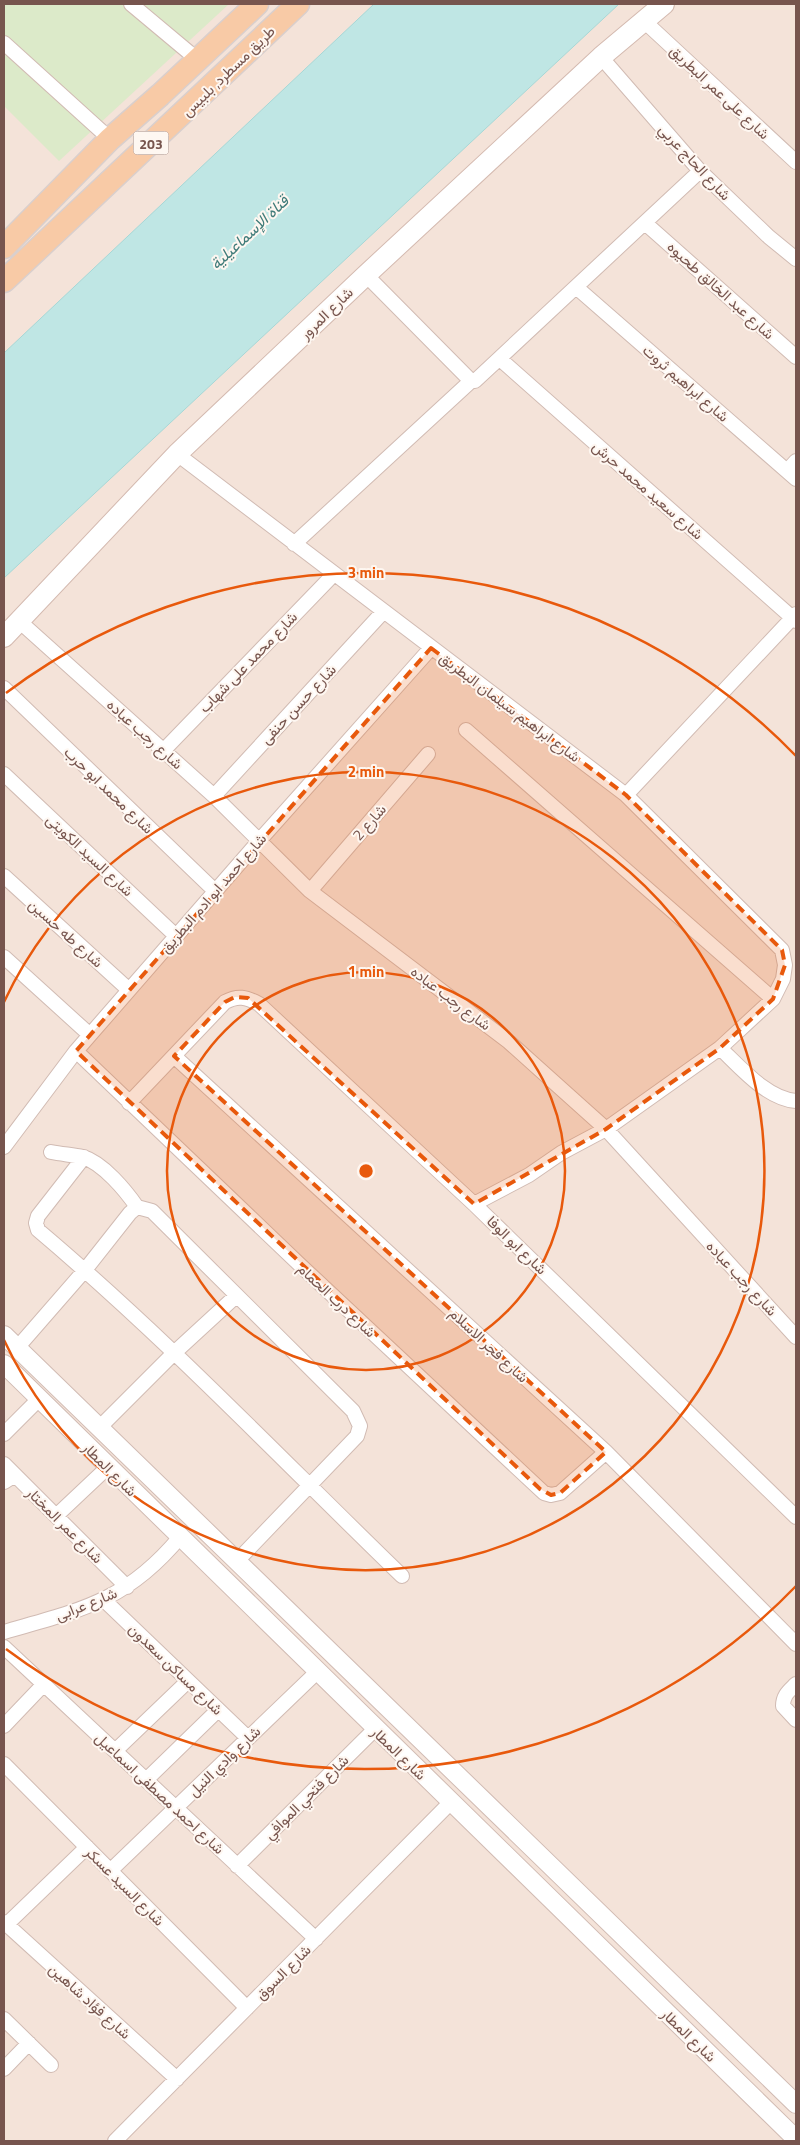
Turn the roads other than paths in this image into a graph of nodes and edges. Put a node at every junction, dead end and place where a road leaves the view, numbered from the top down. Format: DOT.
graph roads {
  1 [pos="131,4"];
  2 [pos="257,4"];
  3 [pos="298,4"];
  4 [pos="664,4"];
  5 [pos="644,22"];
  6 [pos="4,43"];
  7 [pos="602,57"];
  8 [pos="198,60"];
  9 [pos="160,96"];
  10 [pos="180,116"];
  11 [pos="110,139"];
  12 [pos="796,162"];
  13 [pos="700,172"];
  14 [pos="645,223"];
  15 [pos="4,247"];
  16 [pos="796,259"];
  17 [pos="366,274"];
  18 [pos="4,281"];
  19 [pos="576,288"];
  20 [pos="796,357"];
  21 [pos="500,359"];
  22 [pos="471,381"];
  23 [pos="177,454"];
  24 [pos="793,470"];
  25 [pos="294,544"];
  26 [pos="334,574"];
  27 [pos="383,612"];
  28 [pos="795,618"];
  29 [pos="18,620"];
  30 [pos="4,637"];
  31 [pos="432,648"];
  32 [pos="4,688"];
  33 [pos="466,730"];
  34 [pos="163,750"];
  35 [pos="428,754"];
  36 [pos="4,774"];
  37 [pos="626,795"];
  38 [pos="214,796"];
  39 [pos="259,841"];
  40 [pos="5,878"];
  41 [pos="214,891"];
  42 [pos="310,891"];
  43 [pos="176,936"];
  44 [pos="4,957"];
  45 [pos="129,990"];
  46 [pos="773,999"];
  47 [pos="90,1034"];
  48 [pos="720,1048"];
  49 [pos="76,1051"];
  50 [pos="174,1056"];
  51 [pos="796,1101"];
  52 [pos="129,1103"];
  53 [pos="606,1129"];
  54 [pos="4,1147"];
  55 [pos="51,1152"];
  56 [pos="84,1158"];
  57 [pos="474,1204"];
  58 [pos="137,1207"];
  59 [pos="85,1270"];
  60 [pos="236,1296"];
  61 [pos="4,1335"];
  62 [pos="796,1337"];
  63 [pos="17,1348"];
  64 [pos="174,1353"];
  65 [pos="4,1364"];
  66 [pos="40,1400"];
  67 [pos="99,1428"];
  68 [pos="4,1434"];
  69 [pos="606,1452"];
  70 [pos="4,1464"];
  71 [pos="108,1467"];
  72 [pos="9,1479"];
  73 [pos="309,1486"];
  74 [pos="165,1492"];
  75 [pos="150,1508"];
  76 [pos="56,1516"];
  77 [pos="796,1517"];
  78 [pos="180,1537"];
  79 [pos="238,1561"];
  80 [pos="402,1576"];
  81 [pos="127,1587"];
  82 [pos="104,1600"];
  83 [pos="6,1629"];
  84 [pos="796,1644"];
  85 [pos="4,1647"];
  86 [pos="317,1672"];
  87 [pos="188,1681"];
  88 [pos="44,1684"];
  89 [pos="796,1684"];
  90 [pos="218,1710"];
  91 [pos="796,1720"];
  92 [pos="4,1726"];
  93 [pos="375,1729"];
  94 [pos="248,1738"];
  95 [pos="115,1751"];
  96 [pos="4,1764"];
  97 [pos="146,1780"];
  98 [pos="450,1802"];
  99 [pos="176,1808"];
  100 [pos="87,1847"];
  101 [pos="237,1866"];
  102 [pos="110,1871"];
  103 [pos="586,1900"];
  104 [pos="568,1918"];
  105 [pos="5,1924"];
  106 [pos="316,1939"];
  107 [pos="247,2008"];
  108 [pos="4,2019"];
  109 [pos="29,2043"];
  110 [pos="51,2065"];
  111 [pos="4,2069"];
  112 [pos="177,2079"];
  113 [pos="796,2104"];
  114 [pos="796,2139"];
  115 [pos="115,2141"];
  1 -- 8 [label="street"];
  2 -- 8 [label="main road, طريق مسطرد, بلبيس / 203"];
  3 -- 10 [label="main road, طريق مسطرد, بلبيس / 203"];
  4 -- 5 [label="main road, شارع المرور"];
  5 -- 7 [label="main road, شارع المرور"];
  5 -- 12 [label="street, شارع على عمر البطريق"];
  6 -- 11 [label="street"];
  7 -- 13 [label="street, شارع الحاج عربي"];
  7 -- 17 [label="main road, شارع المرور"];
  8 -- 9 [label="main road, طريق مسطرد, بلبيس / 203"];
  9 -- 10 [label="main road"];
  9 -- 11 [label="main road, طريق مسطرد, بلبيس / 203"];
  10 -- 18 [label="main road, طريق مسطرد, بلبيس / 203"];
  11 -- 15 [label="main road, طريق مسطرد, بلبيس / 203"];
  13 -- 14 [label="street"];
  13 -- 16 [label="street, شارع الحاج عربي"];
  14 -- 19 [label="street"];
  14 -- 20 [label="street, شارع عبد الخالق طحيوه"];
  17 -- 22 [label="street"];
  17 -- 23 [label="main road, شارع المرور"];
  19 -- 21 [label="street"];
  19 -- 24 [label="street, شارع ابراهيم ثروت"];
  21 -- 22 [label="street"];
  21 -- 28 [label="street, شارع سعيد محمد حرش"];
  22 -- 25 [label="street"];
  23 -- 25 [label="street, شارع ابراهيم سيلمان البطريق"];
  23 -- 29 [label="main road, شارع المرور"];
  25 -- 26 [label="street, شارع ابراهيم سيلمان البطريق"];
  26 -- 27 [label="street, شارع ابراهيم سيلمان البطريق"];
  26 -- 34 [label="street, شارع محمد على شهاب"];
  27 -- 31 [label="street, شارع ابراهيم سيلمان البطريق"];
  27 -- 38 [label="street, شارع حسن حنفى"];
  28 -- 37 [label="street"];
  29 -- 30 [label="main road, شارع المرور"];
  29 -- 34 [label="street, شارع رجب عباده"];
  31 -- 37 [label="street, شارع ابراهيم سيلمان البطريق"];
  31 -- 39 [label="street, شارع احمد ابو ادم البطريق"];
  32 -- 41 [label="street, شارع محمد ابو حرب"];
  33 -- 46 [label="street"];
  34 -- 38 [label="street, شارع رجب عباده"];
  35 -- 42 [label="street, شارع 2"];
  36 -- 43 [label="street, شارع السيد الكويتى"];
  37 -- 46 [label="street, شارع ابراهيم سيلمان البطريق"];
  38 -- 39 [label="street, شارع رجب عباده"];
  39 -- 41 [label="street, شارع احمد ابو ادم البطريق"];
  39 -- 42 [label="street, شارع رجب عباده"];
  40 -- 45 [label="street, شارع طه حسين"];
  41 -- 43 [label="street, شارع احمد ابو ادم البطريق"];
  42 -- 53 [label="street, شارع رجب عباده"];
  43 -- 45 [label="street, شارع احمد ابو ادم البطريق"];
  44 -- 47 [label="street"];
  45 -- 47 [label="street, شارع احمد ابو ادم البطريق"];
  46 -- 48 [label="street"];
  47 -- 49 [label="street, شارع احمد ابو ادم البطريق"];
  48 -- 51 [label="street"];
  48 -- 53 [label="street"];
  49 -- 52 [label="street, شارع درب الحمام"];
  49 -- 54 [label="street, شارع احمد ابو ادم البطريق"];
  50 -- 52 [label="street"];
  50 -- 57 [label="street, شارع ابو الوفا"];
  50 -- 69 [label="street, شارع فجر الاسلام"];
  52 -- 69 [label="street, شارع درب الحمام"];
  53 -- 57 [label="street"];
  53 -- 62 [label="street, شارع رجب عباده"];
  55 -- 56 [label="street"];
  56 -- 58 [label="street"];
  56 -- 59 [label="street"];
  57 -- 77 [label="street, شارع ابو الوفا"];
  58 -- 59 [label="street"];
  58 -- 60 [label="street"];
  59 -- 63 [label="street"];
  59 -- 64 [label="street"];
  60 -- 64 [label="street"];
  60 -- 73 [label="street"];
  61 -- 63 [label="street, شارع المطار"];
  63 -- 67 [label="street, شارع المطار"];
  64 -- 67 [label="street"];
  64 -- 73 [label="street"];
  65 -- 66 [label="street, شارع المطار"];
  66 -- 68 [label="street"];
  66 -- 71 [label="street, شارع المطار"];
  67 -- 74 [label="street, شارع المطار"];
  69 -- 84 [label="street, شارع فجر الاسلام"];
  70 -- 72 [label="street, شارع عمر المختار"];
  71 -- 75 [label="street, شارع المطار"];
  71 -- 76 [label="street"];
  72 -- 76 [label="street, شارع عمر المختار"];
  73 -- 79 [label="street"];
  73 -- 80 [label="street"];
  74 -- 75 [label="street"];
  74 -- 79 [label="street, شارع المطار"];
  75 -- 78 [label="street, شارع المطار"];
  76 -- 81 [label="street, شارع عمر المختار"];
  78 -- 81 [label="street, شارع عرابى"];
  78 -- 86 [label="street, شارع المطار"];
  79 -- 103 [label="street, شارع المطار"];
  81 -- 82 [label="street, شارع عرابى"];
  82 -- 83 [label="street, شارع عرابى"];
  82 -- 87 [label="street, شارع مساكن سعدون"];
  85 -- 88 [label="street, شارع احمد مصطفى اسماعيل"];
  86 -- 93 [label="street, شارع المطار"];
  86 -- 94 [label="street, شارع وادي النيل"];
  87 -- 90 [label="street, شارع مساكن سعدون"];
  87 -- 95 [label="street"];
  88 -- 92 [label="street"];
  88 -- 95 [label="street, شارع احمد مصطفى اسماعيل"];
  89 -- 91 [label="street"];
  90 -- 94 [label="street, شارع مساكن سعدون"];
  90 -- 97 [label="street"];
  93 -- 98 [label="street, شارع المطار"];
  93 -- 101 [label="street, شارع فتحي الموافي"];
  94 -- 99 [label="street, شارع وادي النيل"];
  95 -- 97 [label="street, شارع احمد مصطفى اسماعيل"];
  96 -- 100 [label="street, شارع السيد عسكر"];
  97 -- 99 [label="street, شارع احمد مصطفى اسماعيل"];
  98 -- 104 [label="street, شارع المطار"];
  98 -- 106 [label="street, شارع السوق"];
  99 -- 101 [label="street, شارع احمد مصطفى اسماعيل"];
  99 -- 102 [label="street, شارع وادي النيل"];
  100 -- 102 [label="street, شارع السيد عسكر"];
  100 -- 105 [label="street"];
  101 -- 106 [label="street, شارع احمد مصطفى اسماعيل"];
  102 -- 107 [label="street, شارع السيد عسكر"];
  103 -- 104 [label="street"];
  103 -- 113 [label="street, شارع المطار"];
  104 -- 114 [label="street, شارع المطار"];
  105 -- 112 [label="street, شارع فؤاد شاهين"];
  106 -- 107 [label="street, شارع السوق"];
  107 -- 112 [label="street, شارع السوق"];
  108 -- 109 [label="street"];
  109 -- 110 [label="street"];
  109 -- 111 [label="street"];
  112 -- 115 [label="street, شارع السوق"];
}
